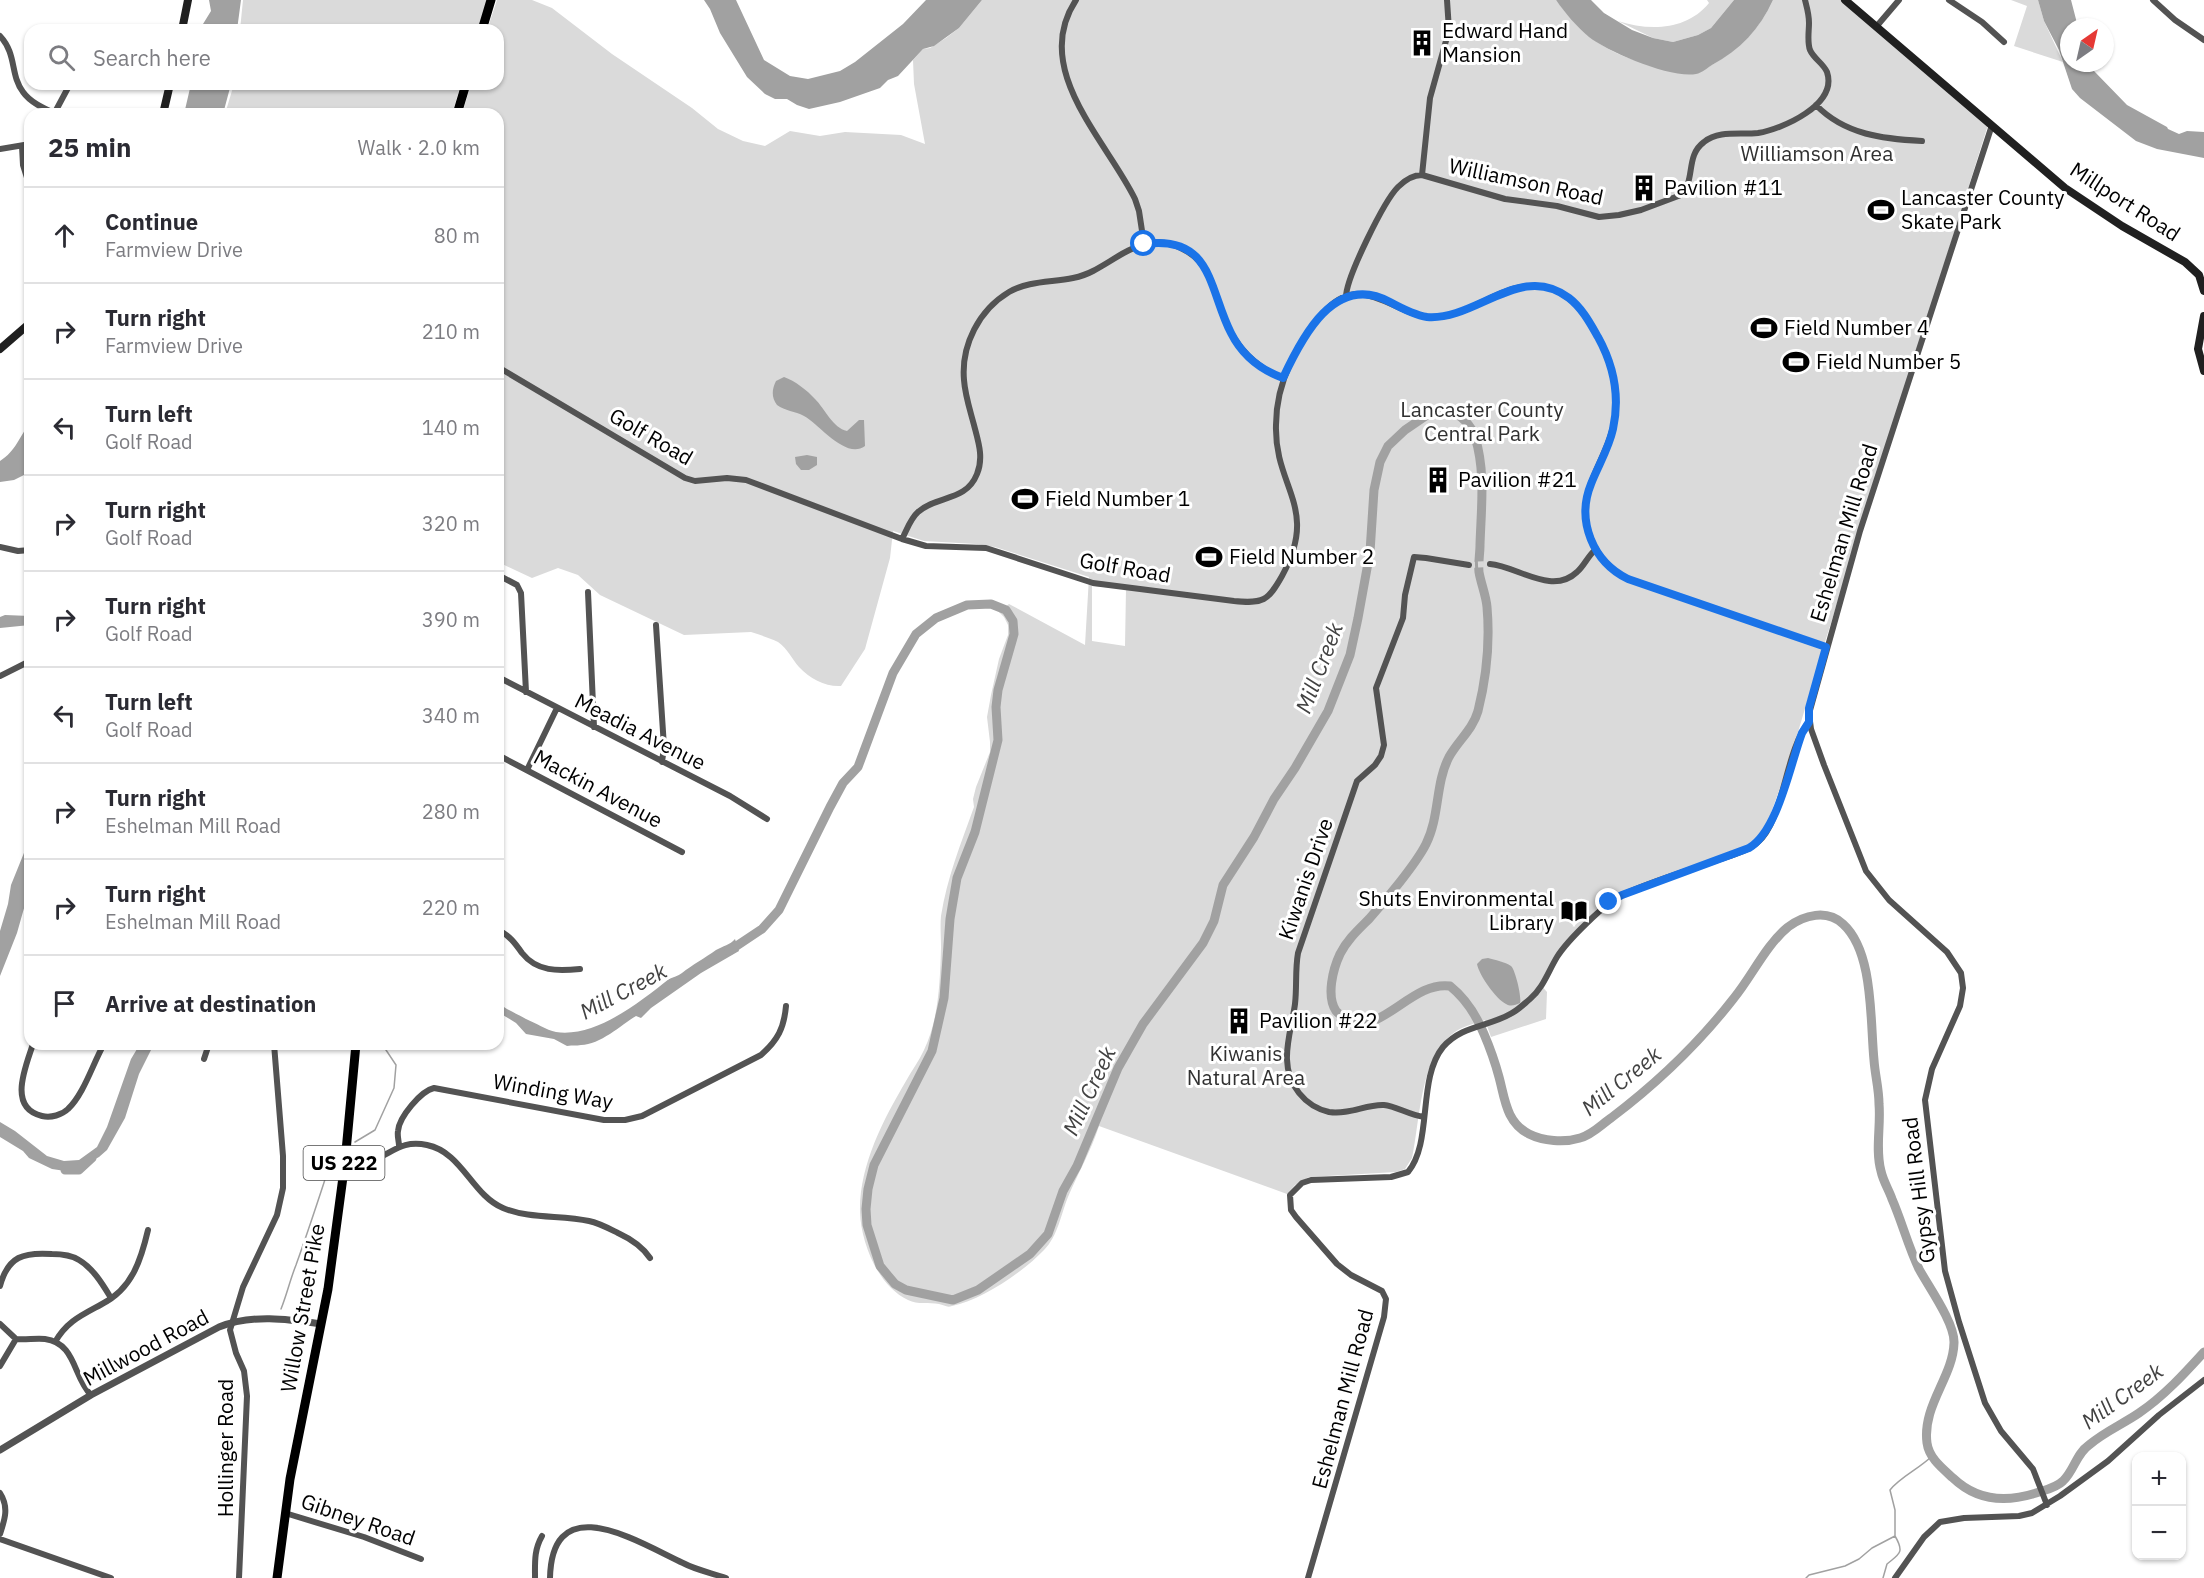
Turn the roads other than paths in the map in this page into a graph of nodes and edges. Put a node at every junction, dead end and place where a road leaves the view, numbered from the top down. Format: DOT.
graph roads {
  1 [pos="188,0"];
  2 [pos="491,0"];
  3 [pos="1076,0"];
  4 [pos="1447,0"];
  5 [pos="1804,0"];
  6 [pos="1845,0"];
  7 [pos="1899,0"];
  8 [pos="1949,0"];
  9 [pos="2153,0"];
  10 [pos="183,24"];
  11 [pos="484,24"];
  12 [pos="1876,27"];
  13 [pos="0,36"];
  14 [pos="2204,40"];
  15 [pos="2004,42"];
  16 [pos="67,90"];
  17 [pos="169,90"];
  18 [pos="464,90"];
  19 [pos="1816,105"];
  20 [pos="44,108"];
  21 [pos="57,108"];
  22 [pos="164,108"];
  23 [pos="459,108"];
  24 [pos="1992,125"];
  25 [pos="1922,141"];
  26 [pos="22,146"];
  27 [pos="0,149"];
  28 [pos="24,168"];
  29 [pos="1422,175"];
  30 [pos="1144,244"];
  31 [pos="2204,291"];
  32 [pos="1346,297"];
  33 [pos="2204,316"];
  34 [pos="24,328"];
  35 [pos="0,349"];
  36 [pos="504,372"];
  37 [pos="2204,372"];
  38 [pos="1283,378"];
  39 [pos="902,539"];
  40 [pos="0,547"];
  41 [pos="24,550"];
  42 [pos="1595,550"];
  43 [pos="1490,564"];
  44 [pos="1469,565"];
  45 [pos="504,577"];
  46 [pos="588,592"];
  47 [pos="656,625"];
  48 [pos="1826,647"];
  49 [pos="24,664"];
  50 [pos="0,676"];
  51 [pos="504,680"];
  52 [pos="526,692"];
  53 [pos="557,708"];
  54 [pos="1809,722"];
  55 [pos="594,726"];
  56 [pos="504,758"];
  57 [pos="662,762"];
  58 [pos="527,770"];
  59 [pos="767,819"];
  60 [pos="682,852"];
  61 [pos="504,934"];
  62 [pos="580,969"];
  63 [pos="786,1006"];
  64 [pos="31,1050"];
  65 [pos="101,1050"];
  66 [pos="207,1050"];
  67 [pos="275,1050"];
  68 [pos="356,1050"];
  69 [pos="204,1059"];
  70 [pos="1424,1117"];
  71 [pos="399,1146"];
  72 [pos="345,1162"];
  73 [pos="148,1230"];
  74 [pos="650,1258"];
  75 [pos="0,1286"];
  76 [pos="111,1299"];
  77 [pos="233,1322"];
  78 [pos="0,1324"];
  79 [pos="321,1324"];
  80 [pos="16,1339"];
  81 [pos="55,1341"];
  82 [pos="0,1366"];
  83 [pos="2204,1380"];
  84 [pos="91,1395"];
  85 [pos="0,1450"];
  86 [pos="0,1493"];
  87 [pos="2047,1505"];
  88 [pos="285,1513"];
  89 [pos="0,1536"];
  90 [pos="542,1536"];
  91 [pos="421,1559"];
  92 [pos="111,1578"];
  93 [pos="239,1578"];
  94 [pos="277,1578"];
  95 [pos="535,1578"];
  96 [pos="549,1578"];
  97 [pos="726,1578"];
  98 [pos="1308,1578"];
  99 [pos="1895,1578"];
  1 -- 10 [label="main road"];
  2 -- 11 [label="highway"];
  3 -- 30 [label="street"];
  4 -- 29 [label="street, Williamson Road"];
  5 -- 19 [label="street"];
  6 -- 12 [label="main road, Millport Road"];
  7 -- 12 [label="street"];
  8 -- 15 [label="street"];
  9 -- 14 [label="street"];
  12 -- 24 [label="main road, Millport Road"];
  13 -- 20 [label="street"];
  16 -- 21 [label="street"];
  17 -- 22 [label="main road"];
  18 -- 23 [label="highway"];
  19 -- 25 [label="street"];
  19 -- 29 [label="street, Williamson Road"];
  24 -- 31 [label="main road, Millport Road"];
  24 -- 48 [label="street, Eshelman Mill Road"];
  26 -- 27 [label="street"];
  26 -- 28 [label="street"];
  29 -- 32 [label="street"];
  30 -- 38 [label="street"];
  30 -- 39 [label="street"];
  32 -- 38 [label="street, Golf Road"];
  32 -- 42 [label="street"];
  33 -- 37 [label="main road"];
  34 -- 35 [label="main road"];
  36 -- 39 [label="street, Golf Road"];
  38 -- 39 [label="street, Golf Road"];
  40 -- 41 [label="street"];
  42 -- 43 [label="street"];
  42 -- 48 [label="street"];
  44 -- 70 [label="street, Kiwanis Drive"];
  45 -- 52 [label="street"];
  46 -- 55 [label="street"];
  47 -- 57 [label="street"];
  48 -- 54 [label="street, Eshelman Mill Road"];
  49 -- 50 [label="street"];
  51 -- 52 [label="street, Meadia Avenue"];
  52 -- 53 [label="street, Meadia Avenue"];
  53 -- 55 [label="street, Meadia Avenue"];
  53 -- 58 [label="street"];
  54 -- 70 [label="street, Eshelman Mill Road"];
  54 -- 87 [label="street, Gypsy Hill Road"];
  55 -- 57 [label="street, Meadia Avenue"];
  56 -- 58 [label="street, Mackin Avenue"];
  57 -- 59 [label="street, Meadia Avenue"];
  58 -- 60 [label="street, Mackin Avenue"];
  61 -- 62 [label="street"];
  63 -- 71 [label="street, Winding Way"];
  64 -- 65 [label="street"];
  66 -- 69 [label="street"];
  67 -- 77 [label="street, Hollinger Road"];
  68 -- 72 [label="highway, Willow Street Pike / US 222"];
  70 -- 98 [label="street, Eshelman Mill Road"];
  71 -- 72 [label="street"];
  71 -- 74 [label="street"];
  72 -- 79 [label="highway, Willow Street Pike / US 222"];
  73 -- 76 [label="street"];
  75 -- 76 [label="street"];
  76 -- 81 [label="street"];
  77 -- 79 [label="street, Millwood Road"];
  77 -- 84 [label="street, Millwood Road"];
  77 -- 93 [label="street, Hollinger Road"];
  78 -- 80 [label="street"];
  79 -- 88 [label="highway, Willow Street Pike / US 222"];
  80 -- 81 [label="street"];
  80 -- 82 [label="street"];
  81 -- 84 [label="street"];
  83 -- 87 [label="street"];
  84 -- 85 [label="street, Millwood Road"];
  86 -- 89 [label="street"];
  87 -- 99 [label="street"];
  88 -- 91 [label="street, Gibney Road"];
  88 -- 94 [label="highway, Willow Street Pike / US 222"];
  89 -- 92 [label="street"];
  90 -- 95 [label="street"];
  96 -- 97 [label="street"];
}
